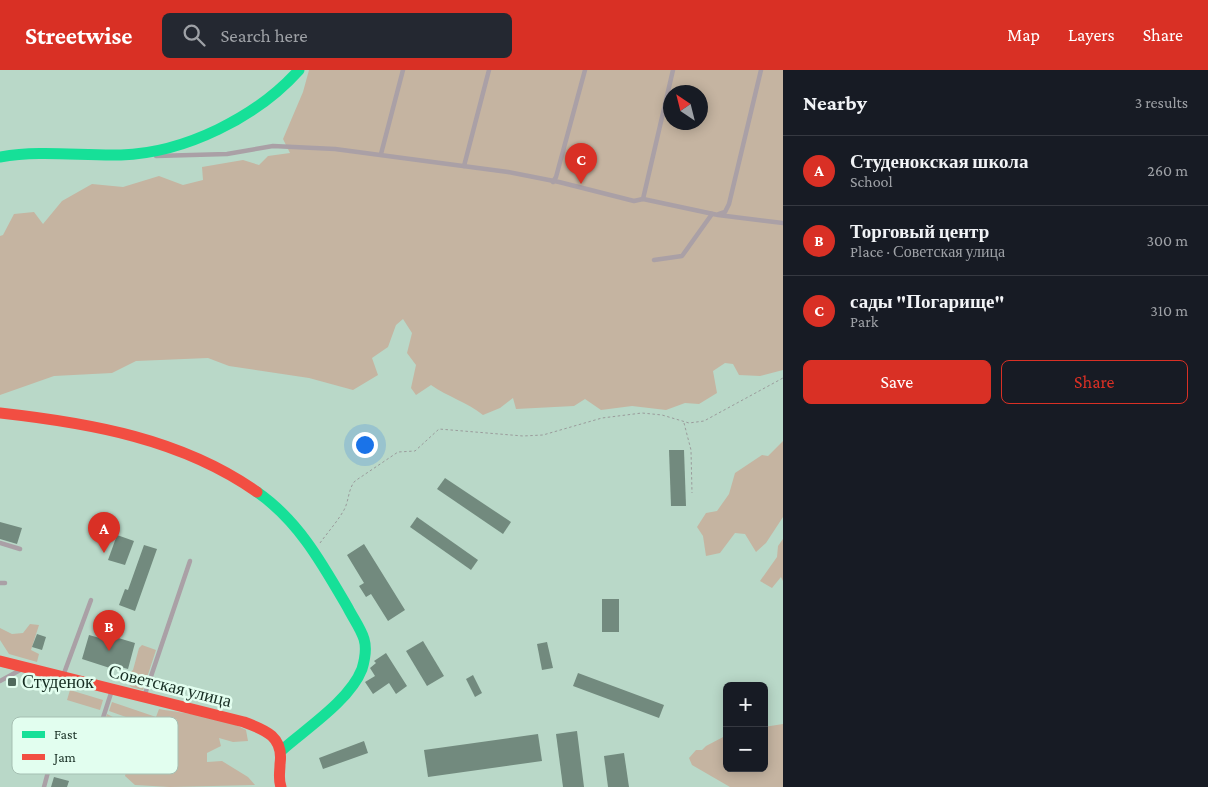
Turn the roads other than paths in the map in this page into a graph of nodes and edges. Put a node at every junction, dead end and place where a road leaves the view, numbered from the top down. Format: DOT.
graph roads {
  1 [pos="299,70"];
  2 [pos="403,70"];
  3 [pos="488,70"];
  4 [pos="585,70"];
  5 [pos="672,70"];
  6 [pos="761,70"];
  7 [pos="137,154"];
  8 [pos="381,154"];
  9 [pos="0,157"];
  10 [pos="464,166"];
  11 [pos="553,182"];
  12 [pos="643,199"];
  13 [pos="712,214"];
  14 [pos="718,215"];
  15 [pos="783,223"];
  16 [pos="654,260"];
  17 [pos="0,413"];
  18 [pos="0,542"];
  19 [pos="20,549"];
  20 [pos="190,561"];
  21 [pos="91,600"];
  22 [pos="0,661"];
  23 [pos="24,667"];
  24 [pos="62,677"];
  25 [pos="0,681"];
  26 [pos="112,689"];
  27 [pos="144,697"];
  28 [pos="103,717"];
  29 [pos="282,750"];
  30 [pos="47,774"];
  31 [pos="44,787"];
  32 [pos="281,787"];
  1 -- 7 [label="street"];
  2 -- 8 [label="lane"];
  3 -- 10 [label="lane"];
  4 -- 11 [label="lane"];
  5 -- 12 [label="lane"];
  6 -- 14 [label="lane"];
  7 -- 8 [label="lane"];
  7 -- 9 [label="street"];
  8 -- 10 [label="lane"];
  10 -- 11 [label="lane"];
  11 -- 12 [label="lane"];
  12 -- 13 [label="lane"];
  13 -- 14 [label="lane"];
  13 -- 16 [label="lane"];
  14 -- 15 [label="lane"];
  17 -- 29 [label="street"];
  18 -- 19 [label="lane"];
  20 -- 27 [label="lane"];
  21 -- 24 [label="lane"];
  22 -- 23 [label="street, Советская улица"];
  23 -- 24 [label="street, Советская улица"];
  23 -- 25 [label="lane"];
  24 -- 26 [label="street, Советская улица"];
  26 -- 27 [label="street, Советская улица"];
  26 -- 28 [label="lane"];
  27 -- 29 [label="street, Советская улица"];
  29 -- 32 [label="street"];
  30 -- 31 [label="lane"];
}
